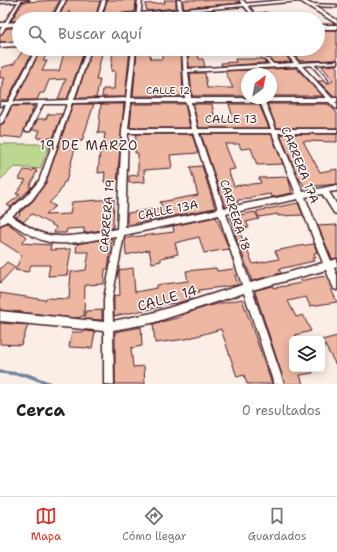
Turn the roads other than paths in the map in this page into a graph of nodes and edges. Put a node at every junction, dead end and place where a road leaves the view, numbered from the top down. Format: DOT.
graph roads {
  1 [pos="27,0"];
  2 [pos="64,0"];
  3 [pos="104,0"];
  4 [pos="140,0"];
  5 [pos="179,0"];
  6 [pos="241,0"];
  7 [pos="301,0"];
  8 [pos="3,1"];
  9 [pos="20,1"];
  10 [pos="245,5"];
  11 [pos="309,5"];
  12 [pos="337,6"];
  13 [pos="180,10"];
  14 [pos="12,12"];
  15 [pos="12,12"];
  16 [pos="58,12"];
  17 [pos="100,12"];
  18 [pos="139,12"];
  19 [pos="168,12"];
  20 [pos="251,12"];
  21 [pos="321,12"];
  22 [pos="325,15"];
  23 [pos="337,22"];
  24 [pos="3,25"];
  25 [pos="325,27"];
  26 [pos="337,27"];
  27 [pos="0,33"];
  28 [pos="12,45"];
  29 [pos="0,46"];
  30 [pos="34,56"];
  31 [pos="85,56"];
  32 [pos="133,56"];
  33 [pos="185,56"];
  34 [pos="262,56"];
  35 [pos="290,56"];
  36 [pos="337,62"];
  37 [pos="297,64"];
  38 [pos="312,64"];
  39 [pos="274,66"];
  40 [pos="241,68"];
  41 [pos="248,68"];
  42 [pos="186,71"];
  43 [pos="327,81"];
  44 [pos="188,99"];
  45 [pos="241,99"];
  46 [pos="277,99"];
  47 [pos="128,100"];
  48 [pos="330,100"];
  49 [pos="337,100"];
  50 [pos="69,101"];
  51 [pos="9,103"];
  52 [pos="41,103"];
  53 [pos="0,104"];
  54 [pos="263,104"];
  55 [pos="337,107"];
  56 [pos="0,122"];
  57 [pos="28,130"];
  58 [pos="195,130"];
  59 [pos="274,130"];
  60 [pos="124,131"];
  61 [pos="337,131"];
  62 [pos="337,188"];
  63 [pos="324,191"];
  64 [pos="301,196"];
  65 [pos="337,211"];
  66 [pos="222,212"];
  67 [pos="7,217"];
  68 [pos="0,222"];
  69 [pos="120,232"];
  70 [pos="333,265"];
  71 [pos="337,286"];
  72 [pos="246,288"];
  73 [pos="0,316"];
  74 [pos="107,327"];
  75 [pos="109,384"];
  76 [pos="278,384"];
  1 -- 9 [label="street"];
  2 -- 16 [label="street"];
  3 -- 17 [label="street"];
  4 -- 18 [label="street"];
  5 -- 13 [label="street"];
  6 -- 10 [label="street"];
  7 -- 10 [label="main road"];
  7 -- 11 [label="main road"];
  8 -- 9 [label="street"];
  9 -- 14 [label="street"];
  10 -- 13 [label="main road"];
  10 -- 20 [label="street"];
  11 -- 12 [label="street"];
  11 -- 21 [label="main road"];
  13 -- 19 [label="main road"];
  15 -- 24 [label="street"];
  22 -- 23 [label="main road"];
  24 -- 27 [label="street"];
  25 -- 26 [label="main road"];
  28 -- 29 [label="main road"];
  30 -- 51 [label="street"];
  31 -- 50 [label="street"];
  32 -- 47 [label="street, CARRERA 19"];
  33 -- 42 [label="street, CARRERA 18"];
  34 -- 39 [label="lane"];
  35 -- 37 [label="street"];
  36 -- 38 [label="street"];
  37 -- 38 [label="street"];
  37 -- 39 [label="street"];
  37 -- 48 [label="street"];
  38 -- 43 [label="lane"];
  39 -- 41 [label="street"];
  40 -- 42 [label="street"];
  42 -- 44 [label="street, CARRERA 18"];
  44 -- 45 [label="street, CALLE 12"];
  44 -- 47 [label="street, CALLE 12"];
  44 -- 58 [label="street, CARRERA 18"];
  46 -- 48 [label="street, CALLE 12"];
  47 -- 50 [label="street, CALLE 12"];
  47 -- 60 [label="street, CARRERA 19"];
  48 -- 49 [label="street, CALLE 12"];
  48 -- 55 [label="street"];
  50 -- 52 [label="street, CALLE 12"];
  50 -- 67 [label="street"];
  51 -- 52 [label="street, CALLE 12"];
  51 -- 53 [label="street, CALLE 12"];
  51 -- 56 [label="street"];
  52 -- 57 [label="street"];
  54 -- 59 [label="street, CARRERA 17A"];
  58 -- 59 [label="street, CALLE 13"];
  58 -- 60 [label="street, CALLE 13"];
  58 -- 66 [label="street, CARRERA 18"];
  59 -- 61 [label="street, CALLE 13"];
  59 -- 64 [label="street, CARRERA 17A"];
  60 -- 69 [label="street, CARRERA 19"];
  62 -- 63 [label="street, CALLE 13A"];
  63 -- 64 [label="street, CALLE 13A"];
  63 -- 65 [label="street"];
  64 -- 66 [label="street, CALLE 13A"];
  64 -- 70 [label="street, CARRERA 17A"];
  66 -- 69 [label="street, CALLE 13A"];
  66 -- 72 [label="street, CARRERA 18"];
  67 -- 68 [label="street"];
  67 -- 69 [label="street, CALLE 13A"];
  69 -- 74 [label="street, CARRERA 19"];
  70 -- 71 [label="street, CARRERA 17A"];
  70 -- 72 [label="street, CALLE 14"];
  72 -- 74 [label="street, CALLE 14"];
  72 -- 76 [label="street, CARRERA 18"];
  73 -- 74 [label="street, CALLE 14"];
  74 -- 75 [label="street, CARRERA 19"];
}
